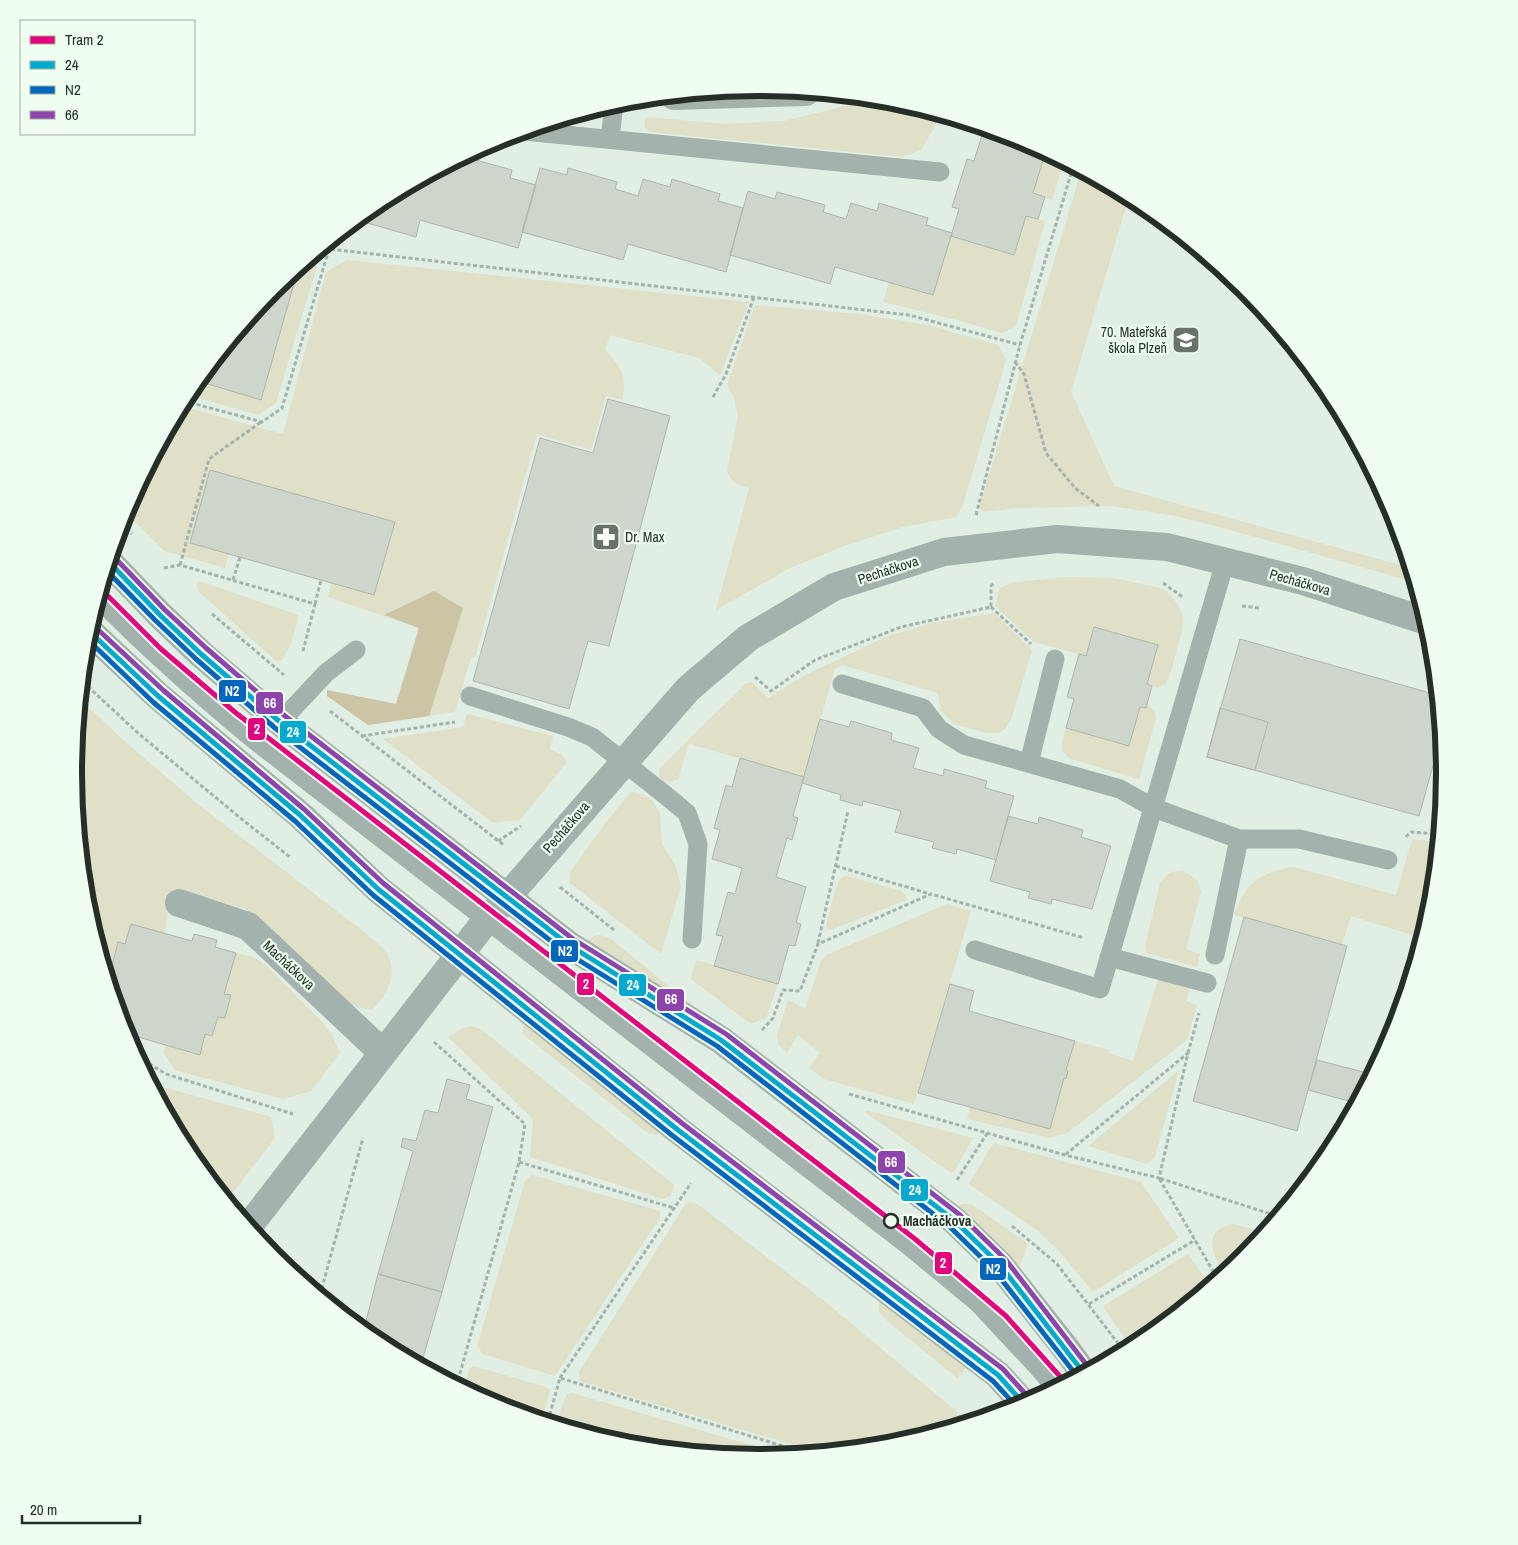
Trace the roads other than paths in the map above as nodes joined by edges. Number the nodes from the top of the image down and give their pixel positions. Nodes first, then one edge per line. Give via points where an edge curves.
1 (613, 112) edge
2 (540, 133) edge
3 (610, 140) junction
4 (940, 172) dead end
5 (1225, 562) junction
6 (114, 568) edge
7 (104, 604) edge
8 (1417, 618) edge
9 (96, 637) edge
10 (356, 650) dead end
11 (1055, 659) road end
12 (842, 684) dead end
13 (470, 696) road end
14 (280, 722) junction
15 (623, 762) junction
16 (1029, 763) junction
17 (1154, 808) junction
18 (1239, 839) junction
19 (1388, 860) dead end
20 (507, 897) junction
21 (179, 902) dead end
22 (484, 924) junction
23 (692, 939) dead end
24 (975, 950) dead end
25 (459, 955) junction
26 (1214, 955) dead end
27 (1109, 957) junction
28 (1207, 983) dead end
29 (383, 1053) junction
30 (252, 1222) edge
31 (1080, 1367) edge
32 (1051, 1382) edge
33 (1018, 1398) edge

1 - 3 lane
2 - 3 lane
3 - 4 lane
5 - 8 street, Pecháčkova via 1303,582
5 - 15 street, Pecháčkova via 1167,547 1057,539 944,552 834,587 748,638 688,689
5 - 17 lane
6 - 14 street via 160,616
7 - 22 lane via 144,645 217,709
9 - 25 street via 158,696 300,815 378,889
10 - 14 lane via 326,673
11 - 16 lane
12 - 16 lane via 922,708 939,729 964,745
13 - 15 lane via 592,737
14 - 20 street
15 - 20 street, Pecháčkova
15 - 23 lane via 686,814 698,844
16 - 17 lane via 1120,789
17 - 18 lane
17 - 27 lane
18 - 19 lane via 1300,839
18 - 26 lane
20 - 22 street, Pecháčkova
20 - 31 street via 569,945 722,1040 955,1221 1000,1265
21 - 29 street, Macháčkova via 248,926
22 - 25 street
22 - 32 lane via 917,1252 978,1303
24 - 27 lane via 1100,989
25 - 29 street
25 - 33 street via 678,1130 998,1375
27 - 28 lane
29 - 30 street

